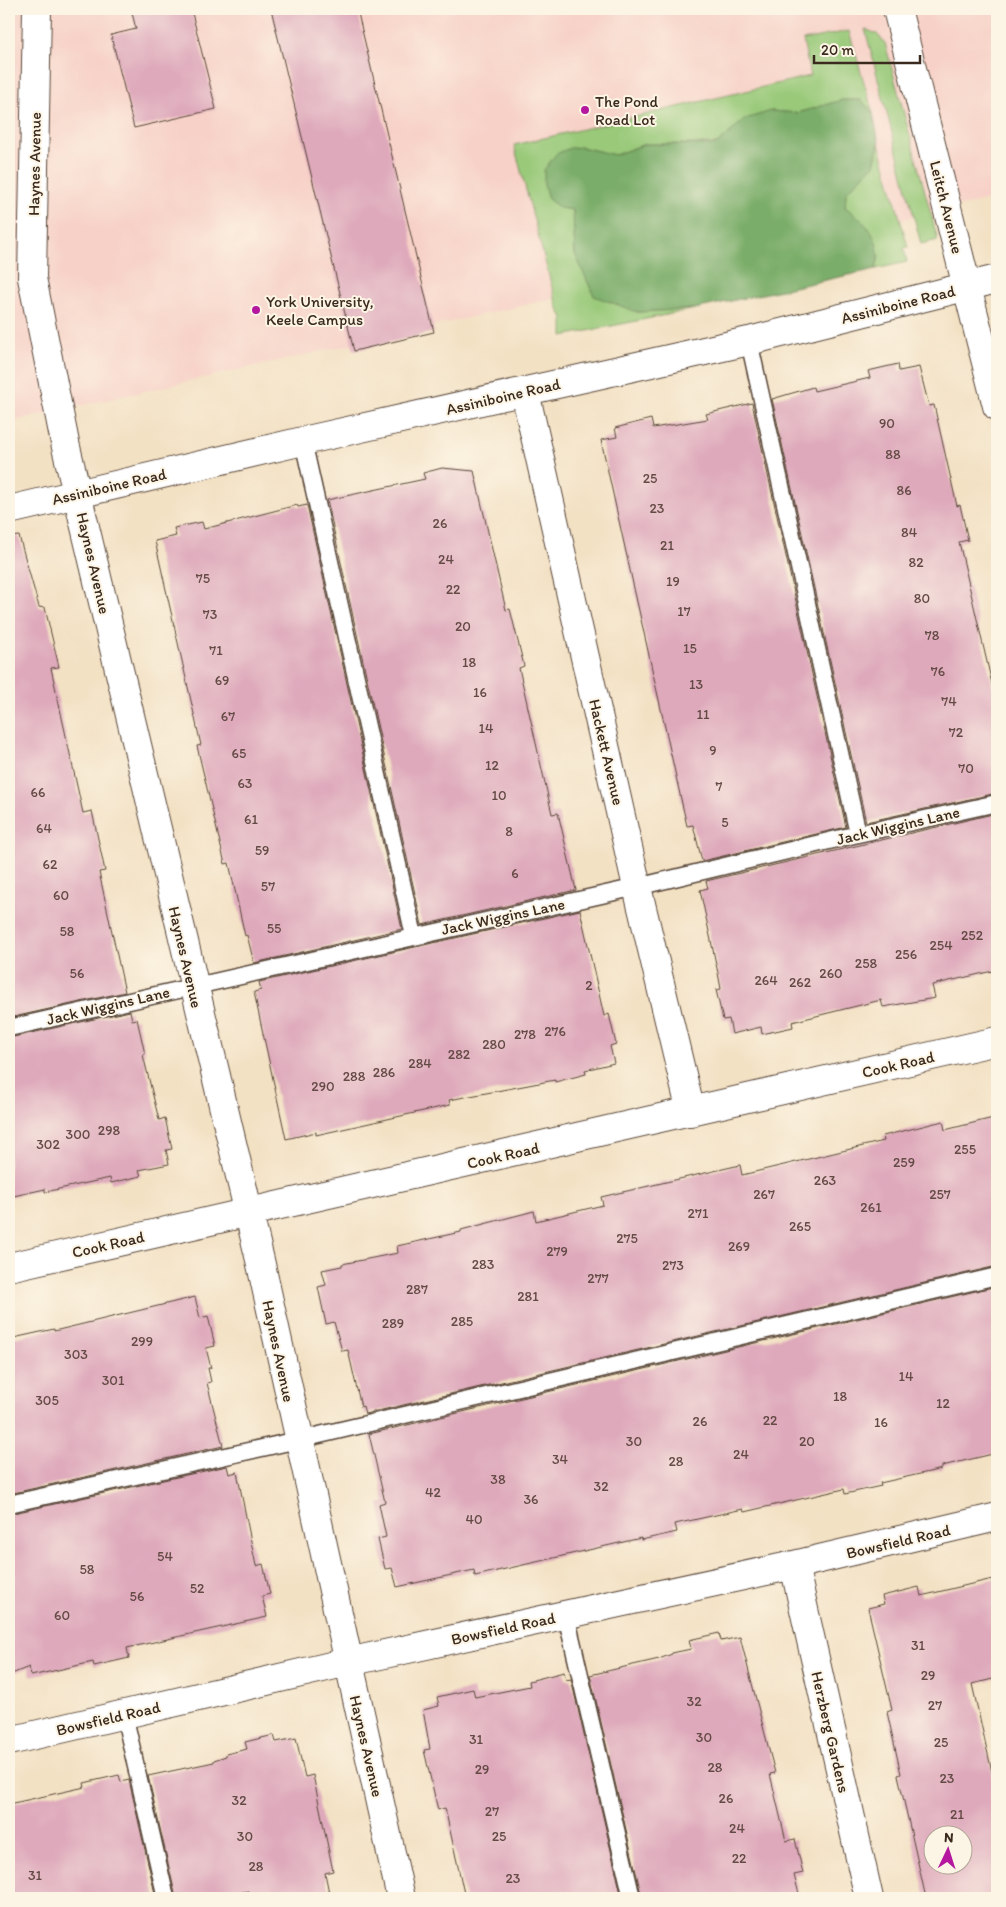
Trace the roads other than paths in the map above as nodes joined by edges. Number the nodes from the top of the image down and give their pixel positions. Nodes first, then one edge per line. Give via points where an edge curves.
1 (37, 9) edge
2 (897, 9) edge
3 (997, 279) edge
4 (968, 286) junction
5 (749, 341) junction
6 (525, 392) junction
7 (997, 406) edge
8 (303, 441) junction
9 (78, 494) junction
10 (9, 510) edge
11 (997, 803) edge
12 (858, 834) junction
13 (636, 887) junction
14 (414, 936) junction
15 (193, 986) junction
16 (9, 1028) edge
17 (997, 1041) edge
18 (691, 1112) junction
19 (248, 1212) junction
20 (9, 1267) edge
21 (997, 1276) edge
22 (298, 1440) junction
23 (9, 1504) edge
24 (997, 1517) edge
25 (794, 1565) junction
26 (566, 1615) junction
27 (348, 1662) junction
28 (124, 1714) junction
29 (9, 1741) edge
30 (166, 1898) edge
31 (401, 1898) edge
32 (632, 1898) edge
33 (869, 1898) edge

1 - 9 street, Haynes Avenue via 32,278
2 - 4 street, Leitch Avenue
3 - 4 street, Assiniboine Road
4 - 5 street, Assiniboine Road
4 - 7 street, Leitch Avenue
5 - 6 street, Assiniboine Road
5 - 12 lane
6 - 8 street, Assiniboine Road
6 - 13 street, Hackett Avenue
8 - 9 street, Assiniboine Road
8 - 14 lane
9 - 10 street, Assiniboine Road
9 - 15 street, Haynes Avenue
11 - 12 lane, Jack Wiggins Lane
12 - 13 lane, Jack Wiggins Lane
13 - 14 lane, Jack Wiggins Lane
13 - 18 street, Hackett Avenue
14 - 15 lane, Jack Wiggins Lane
15 - 16 lane, Jack Wiggins Lane
15 - 19 street, Haynes Avenue
17 - 18 street, Cook Road
18 - 19 street, Cook Road
19 - 20 street, Cook Road
19 - 22 street, Haynes Avenue
21 - 22 lane
22 - 23 lane
22 - 27 street, Haynes Avenue
24 - 25 street, Bowsfield Road
25 - 26 street, Bowsfield Road
25 - 33 street, Herzberg Gardens
26 - 27 street, Bowsfield Road
26 - 32 lane
27 - 28 street, Bowsfield Road
27 - 31 street, Haynes Avenue
28 - 29 street, Bowsfield Road
28 - 30 lane

